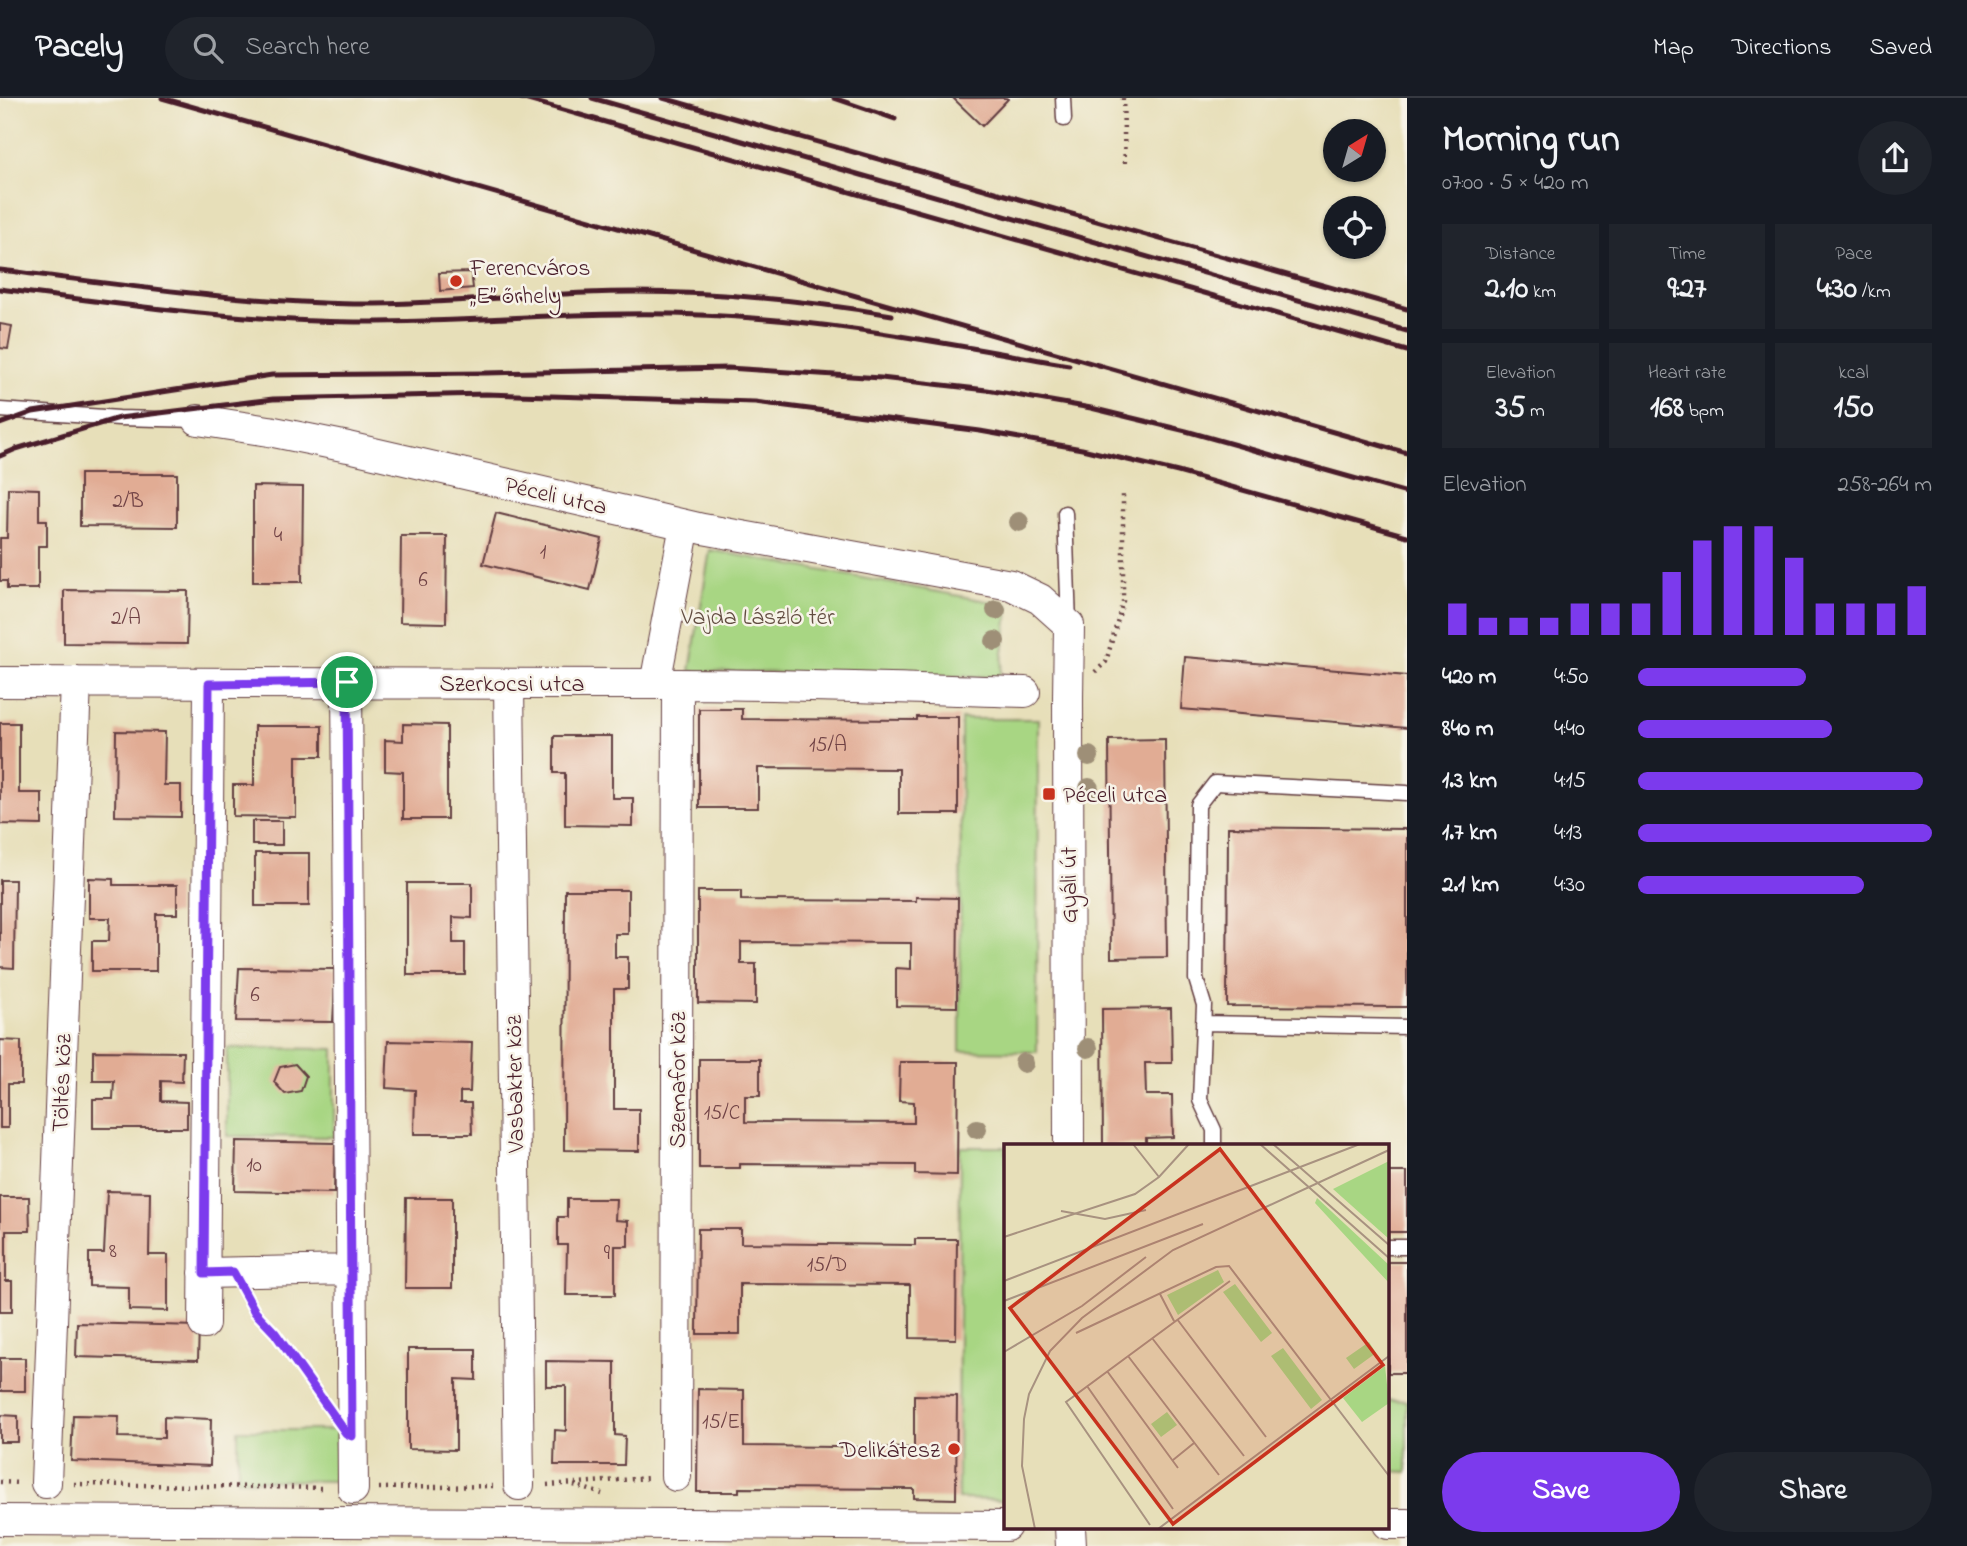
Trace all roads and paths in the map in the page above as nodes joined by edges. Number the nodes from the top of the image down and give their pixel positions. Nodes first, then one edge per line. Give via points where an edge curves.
1 (1063, 98) edge
2 (1123, 98) edge
3 (1064, 119) dead end
4 (1125, 166) dead end
5 (0, 410) edge
6 (198, 420) joint
7 (1123, 494) dead end
8 (1065, 513) dead end
9 (685, 525) junction
10 (1069, 625) junction
11 (0, 682) edge
12 (76, 682) junction
13 (347, 682) junction
14 (209, 684) junction
15 (509, 684) junction
16 (666, 684) junction
17 (1025, 692) dead end
18 (1068, 697) junction
19 (1407, 793) edge
20 (1203, 1023) junction
21 (1407, 1027) edge
22 (1069, 1144) edge
23 (1214, 1144) edge
24 (351, 1270) junction
25 (218, 1273) junction
26 (204, 1324) dead end
27 (352, 1436) junction
28 (676, 1476) dead end
29 (46, 1483) dead end
30 (519, 1485) dead end
31 (353, 1489) dead end
32 (0, 1520) edge
33 (1004, 1525) edge
34 (1070, 1528) edge
35 (1071, 1546) edge

1 - 3 lane
2 - 4 path
5 - 6 lane
6 - 9 street, Péceli utca via 348,447
7 - 18 path via 1123,601 1106,662
8 - 10 lane
9 - 10 street, Péceli utca via 1011,585 1040,599
9 - 16 street, Szemafor köz
10 - 18 street, Gyáli út
11 - 12 street, Szerkocsi utca
12 - 14 street, Szerkocsi utca
12 - 29 street, Töltés köz
13 - 14 street, Szerkocsi utca
13 - 15 street, Szerkocsi utca
13 - 24 street
14 - 25 street
15 - 16 street, Szerkocsi utca
15 - 30 street, Vasbakter köz
16 - 17 street, Szerkocsi utca
16 - 28 street, Szemafor köz
18 - 22 street, Gyáli út
19 - 20 lane via 1215,783 1198,804 1196,979 1204,1005
20 - 21 lane
20 - 23 lane via 1200,1100 1214,1130
24 - 25 street
24 - 27 street
25 - 26 street
25 - 27 path via 275,1333
27 - 31 street
32 - 33 street
34 - 35 street

